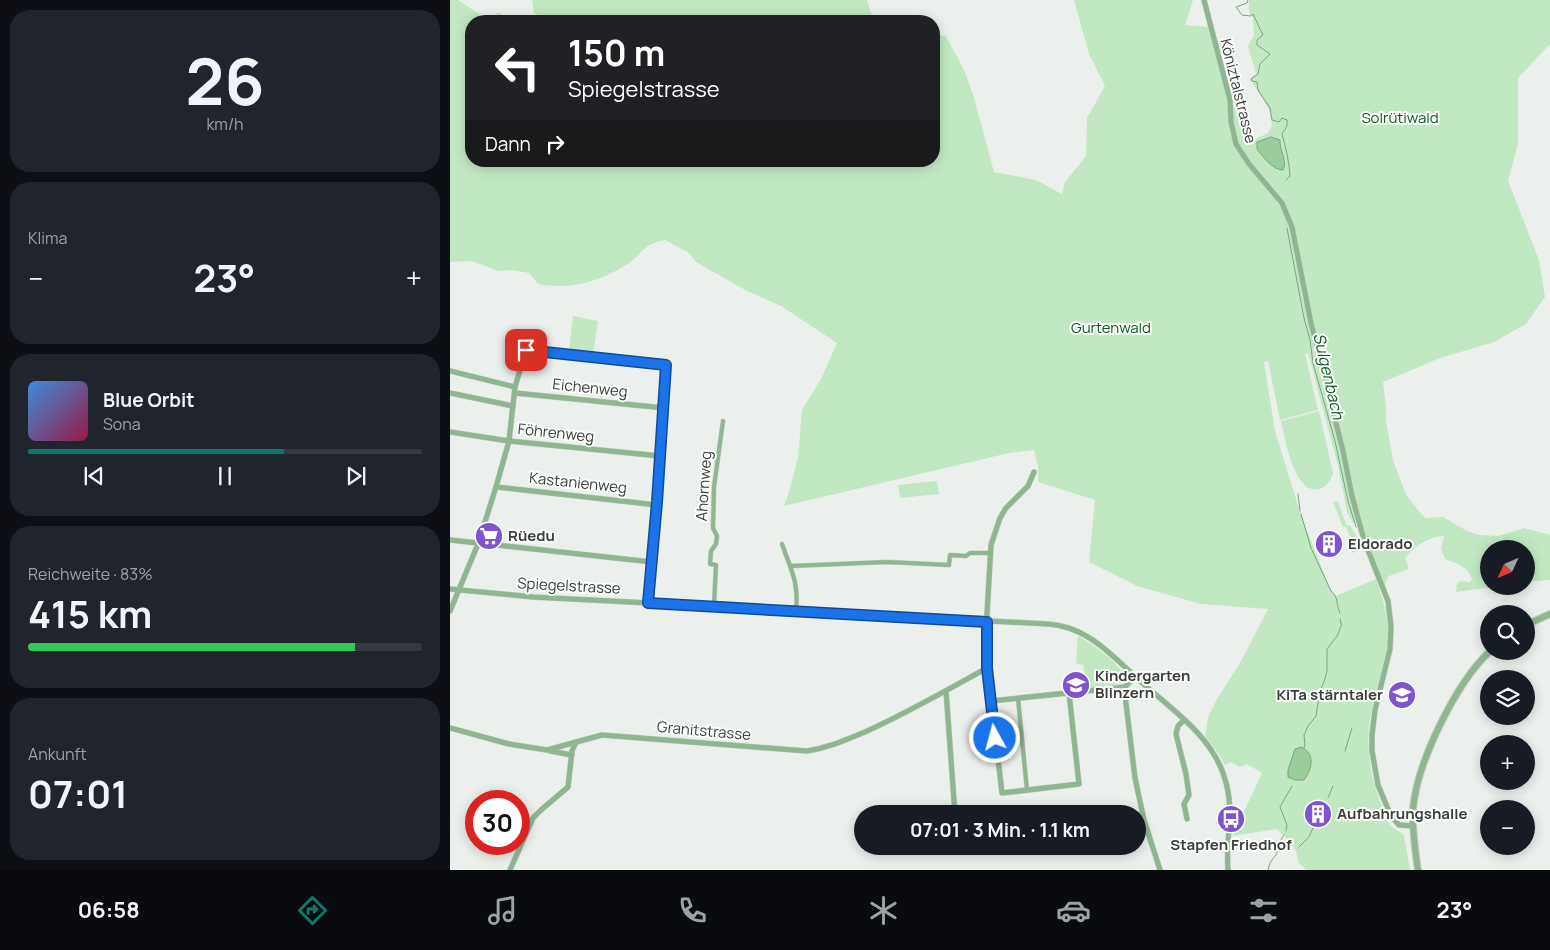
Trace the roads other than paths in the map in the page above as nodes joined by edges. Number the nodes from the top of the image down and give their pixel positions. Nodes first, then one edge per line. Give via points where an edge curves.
1 (1204, 0) edge
2 (450, 371) edge
3 (515, 387) junction
4 (450, 392) edge
5 (514, 393) junction
6 (513, 406) junction
7 (664, 408) junction
8 (723, 421) dead end
9 (450, 432) edge
10 (510, 441) junction
11 (660, 456) junction
12 (1034, 472) dead end
13 (496, 488) junction
14 (657, 505) junction
15 (450, 540) edge
16 (478, 544) junction
17 (782, 544) dead end
18 (991, 554) junction
19 (652, 562) junction
20 (791, 566) junction
21 (450, 589) edge
22 (460, 590) junction
23 (648, 603) junction
24 (714, 606) junction
25 (450, 611) edge
26 (796, 611) junction
27 (1550, 614) edge
28 (1535, 621) edge
29 (987, 622) junction
30 (1482, 660) edge
31 (987, 668) junction
32 (1135, 676) junction
33 (1125, 687) junction
34 (946, 691) junction
35 (1069, 693) junction
36 (1018, 698) junction
37 (991, 701) junction
38 (1184, 720) junction
39 (450, 728) edge
40 (576, 742) junction
41 (547, 750) junction
42 (572, 755) junction
43 (1027, 790) junction
44 (954, 805) edge
45 (1139, 805) edge
46 (1187, 819) dead end
47 (1413, 826) junction
48 (1146, 833) edge
49 (510, 870) edge
50 (1160, 870) edge
51 (1228, 870) edge
52 (1418, 870) edge

1 - 47 street, Köniztalstrasse via 1230,100 1236,144 1282,203 1292,226 1352,496 1364,540 1388,601 1390,649 1375,710 1372,751 1378,786 1391,816 1399,825
2 - 3 street
3 - 5 street
3 - 7 street via 526,350 666,365
4 - 6 street
5 - 6 street
5 - 7 street, Eichenweg
6 - 10 street
7 - 11 street
8 - 24 street, Ahornweg via 714,487 713,528 717,536 710,564 716,565
9 - 10 street, Föhrenweg
10 - 11 street, Föhrenweg
10 - 13 street
11 - 14 street
12 - 18 street via 1028,486 1000,518 993,535
13 - 14 street, Kastanienweg
13 - 16 street
14 - 19 street
15 - 16 street
16 - 19 street
16 - 22 street
17 - 20 street
18 - 20 street via 950,555 949,565 887,562
18 - 29 street
19 - 23 street
20 - 26 street via 797,588
21 - 22 street, Spiegelstrasse
22 - 23 street, Spiegelstrasse
22 - 25 street
23 - 24 street, Spiegelstrasse
24 - 26 street, Spiegelstrasse
26 - 29 street, Spiegelstrasse
27 - 28 street
29 - 31 street
29 - 32 street, Spiegelstrasse via 1071,628 1095,641
30 - 47 street via 1460,689 1424,762 1415,794
31 - 34 street, Granitstrasse
31 - 37 street
32 - 33 street
32 - 38 street, Spiegelstrasse
33 - 35 street
33 - 45 street
34 - 40 street, Granitstrasse via 824,749 790,751 602,735
34 - 44 street
35 - 36 street
35 - 43 street via 1079,784
36 - 37 street
36 - 43 street
37 - 43 street via 1002,793
38 - 46 street via 1176,734 1189,796 1184,804
38 - 51 street, Spiegelstrasse via 1212,751 1227,785 1231,812
39 - 41 street, Granitstrasse via 509,744
40 - 41 street, Granitstrasse
40 - 42 street
41 - 42 street
42 - 49 street via 568,787 534,818
47 - 52 street
48 - 50 street

